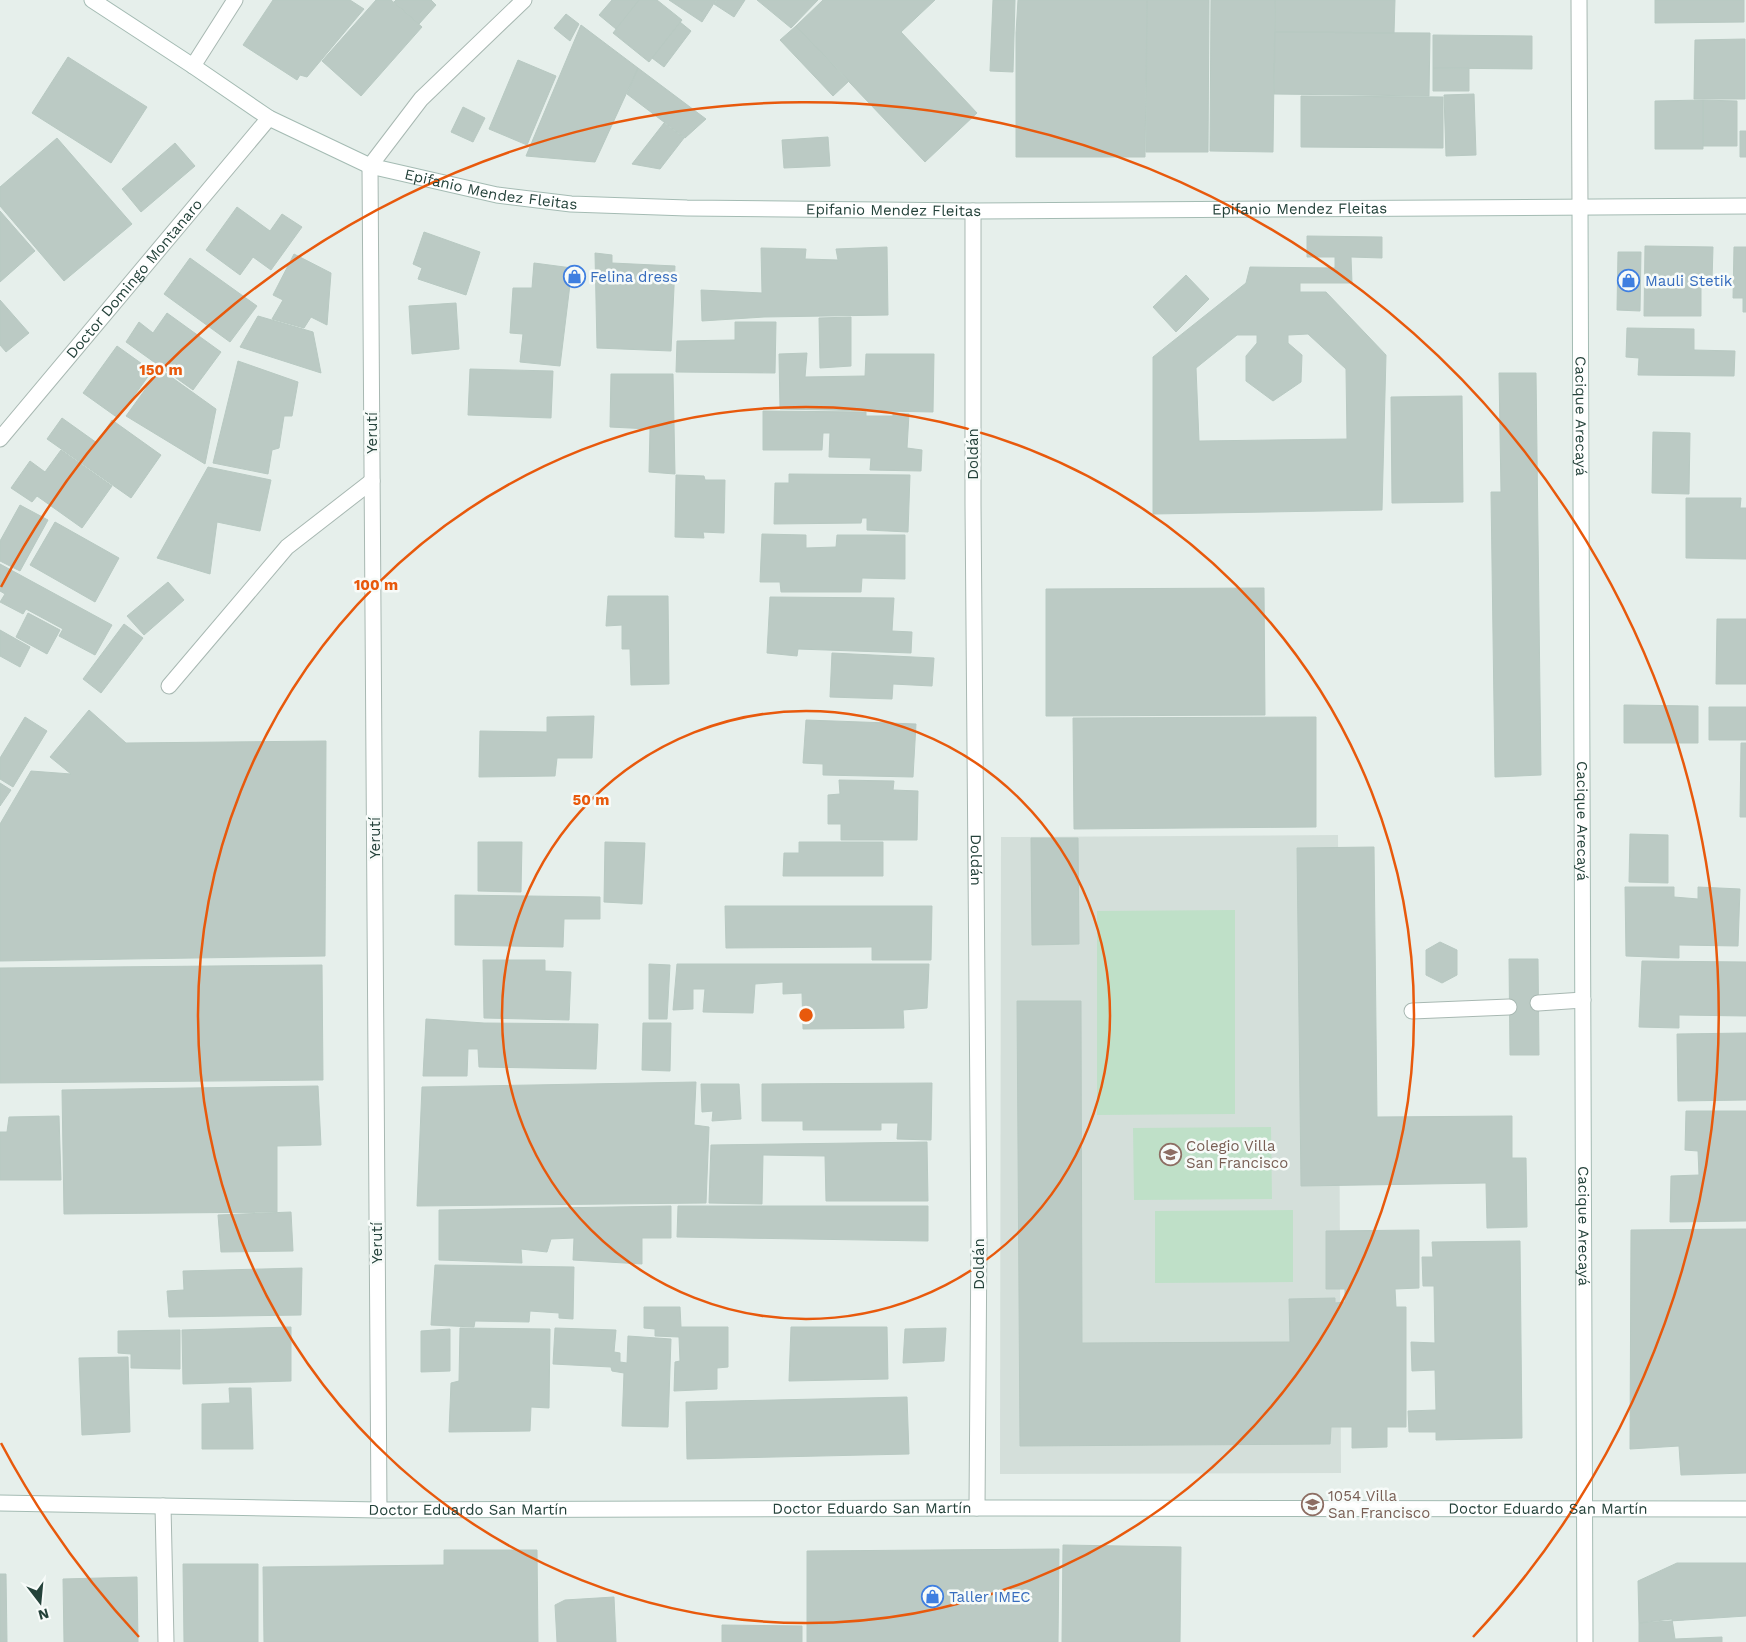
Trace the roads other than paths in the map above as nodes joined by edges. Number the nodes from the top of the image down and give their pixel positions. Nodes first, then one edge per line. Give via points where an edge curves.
1 (92, 0) edge
2 (235, 0) edge
3 (524, 0) edge
4 (1579, 0) edge
5 (193, 66) junction
6 (269, 118) junction
7 (370, 166) junction
8 (1746, 206) edge
9 (1580, 207) junction
10 (973, 211) junction
11 (0, 439) edge
12 (372, 481) junction
13 (169, 686) dead end
14 (1583, 1000) junction
15 (1538, 1003) dead end
16 (1509, 1007) dead end
17 (1412, 1011) dead end
18 (0, 1503) edge
19 (163, 1506) junction
20 (977, 1508) junction
21 (1746, 1509) edge
22 (379, 1510) junction
23 (1585, 1510) junction
24 (166, 1642) edge
25 (1585, 1642) edge

1 - 5 street, Epifanio Mendez Fleitas
2 - 5 street
3 - 7 street via 421,99
4 - 9 street, Cacique Arecayá
5 - 6 street, Epifanio Mendez Fleitas
6 - 7 street, Epifanio Mendez Fleitas
6 - 11 street, Doctor Domingo Montanaro
7 - 10 street, Epifanio Mendez Fleitas via 497,195 570,204
7 - 12 street, Yerutí
8 - 9 street, Epifanio Mendez Fleitas
9 - 10 street, Epifanio Mendez Fleitas
9 - 14 street, Cacique Arecayá
10 - 20 street, Doldán via 979,1233
12 - 13 street via 287,547
12 - 22 street, Yerutí
14 - 15 street
14 - 23 street, Cacique Arecayá
16 - 17 street
18 - 19 street, Doctor Eduardo San Martín
19 - 22 street, Doctor Eduardo San Martín
19 - 24 street
20 - 22 street, Doctor Eduardo San Martín
20 - 23 street, Doctor Eduardo San Martín
21 - 23 street, Doctor Eduardo San Martín
23 - 25 street, Cacique Arecayá

